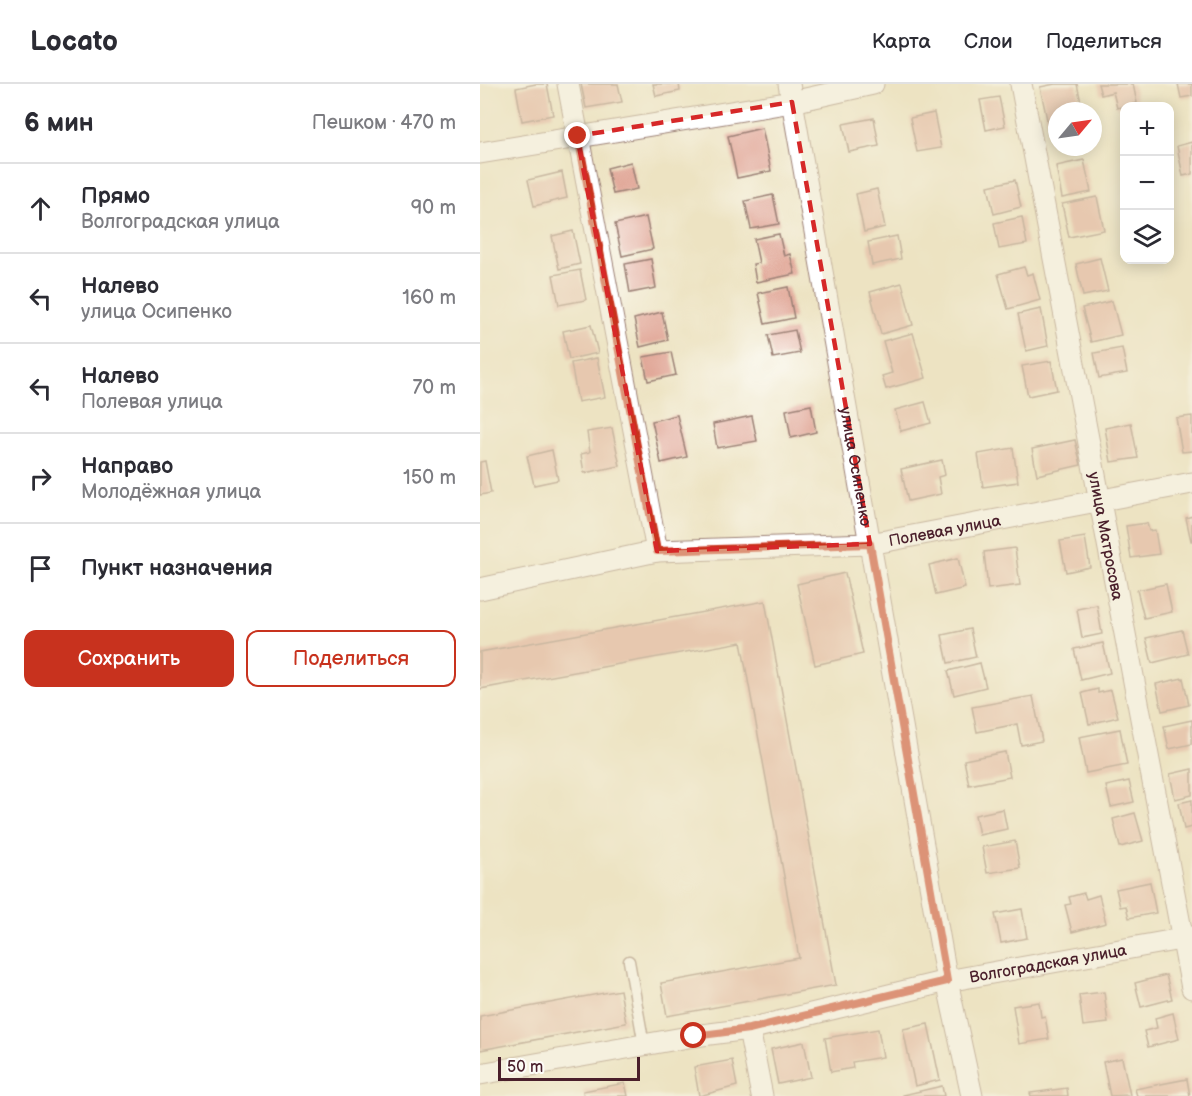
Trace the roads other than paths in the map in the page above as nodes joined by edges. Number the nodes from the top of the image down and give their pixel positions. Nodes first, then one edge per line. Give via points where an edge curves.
1 (568, 84) edge
2 (873, 84) edge
3 (1022, 84) edge
4 (791, 93) edge
5 (578, 136) junction
6 (480, 153) edge
7 (1192, 483) edge
8 (1101, 501) junction
9 (870, 544) junction
10 (657, 551) junction
11 (480, 589) edge
12 (1187, 938) edge
13 (629, 961) dead end
14 (947, 981) junction
15 (1192, 988) edge
16 (749, 1029) junction
17 (644, 1045) junction
18 (480, 1074) edge
19 (762, 1096) edge
20 (972, 1096) edge

1 - 5 street
2 - 4 street
3 - 8 street, улица Матросова
4 - 5 street
4 - 9 street, улица Осипенко
5 - 6 street
5 - 10 street
7 - 8 street, Полевая улица
8 - 9 street, Полевая улица
8 - 12 street, улица Матросова
9 - 10 street, Полевая улица
9 - 14 street, улица Осипенко
10 - 11 street, Полевая улица
12 - 14 street, Волгоградская улица
12 - 15 street, улица Матросова
13 - 17 lane
14 - 16 street, Волгоградская улица
14 - 20 street, улица Осипенко
16 - 17 street, Волгоградская улица
16 - 19 street
17 - 18 street, Волгоградская улица

